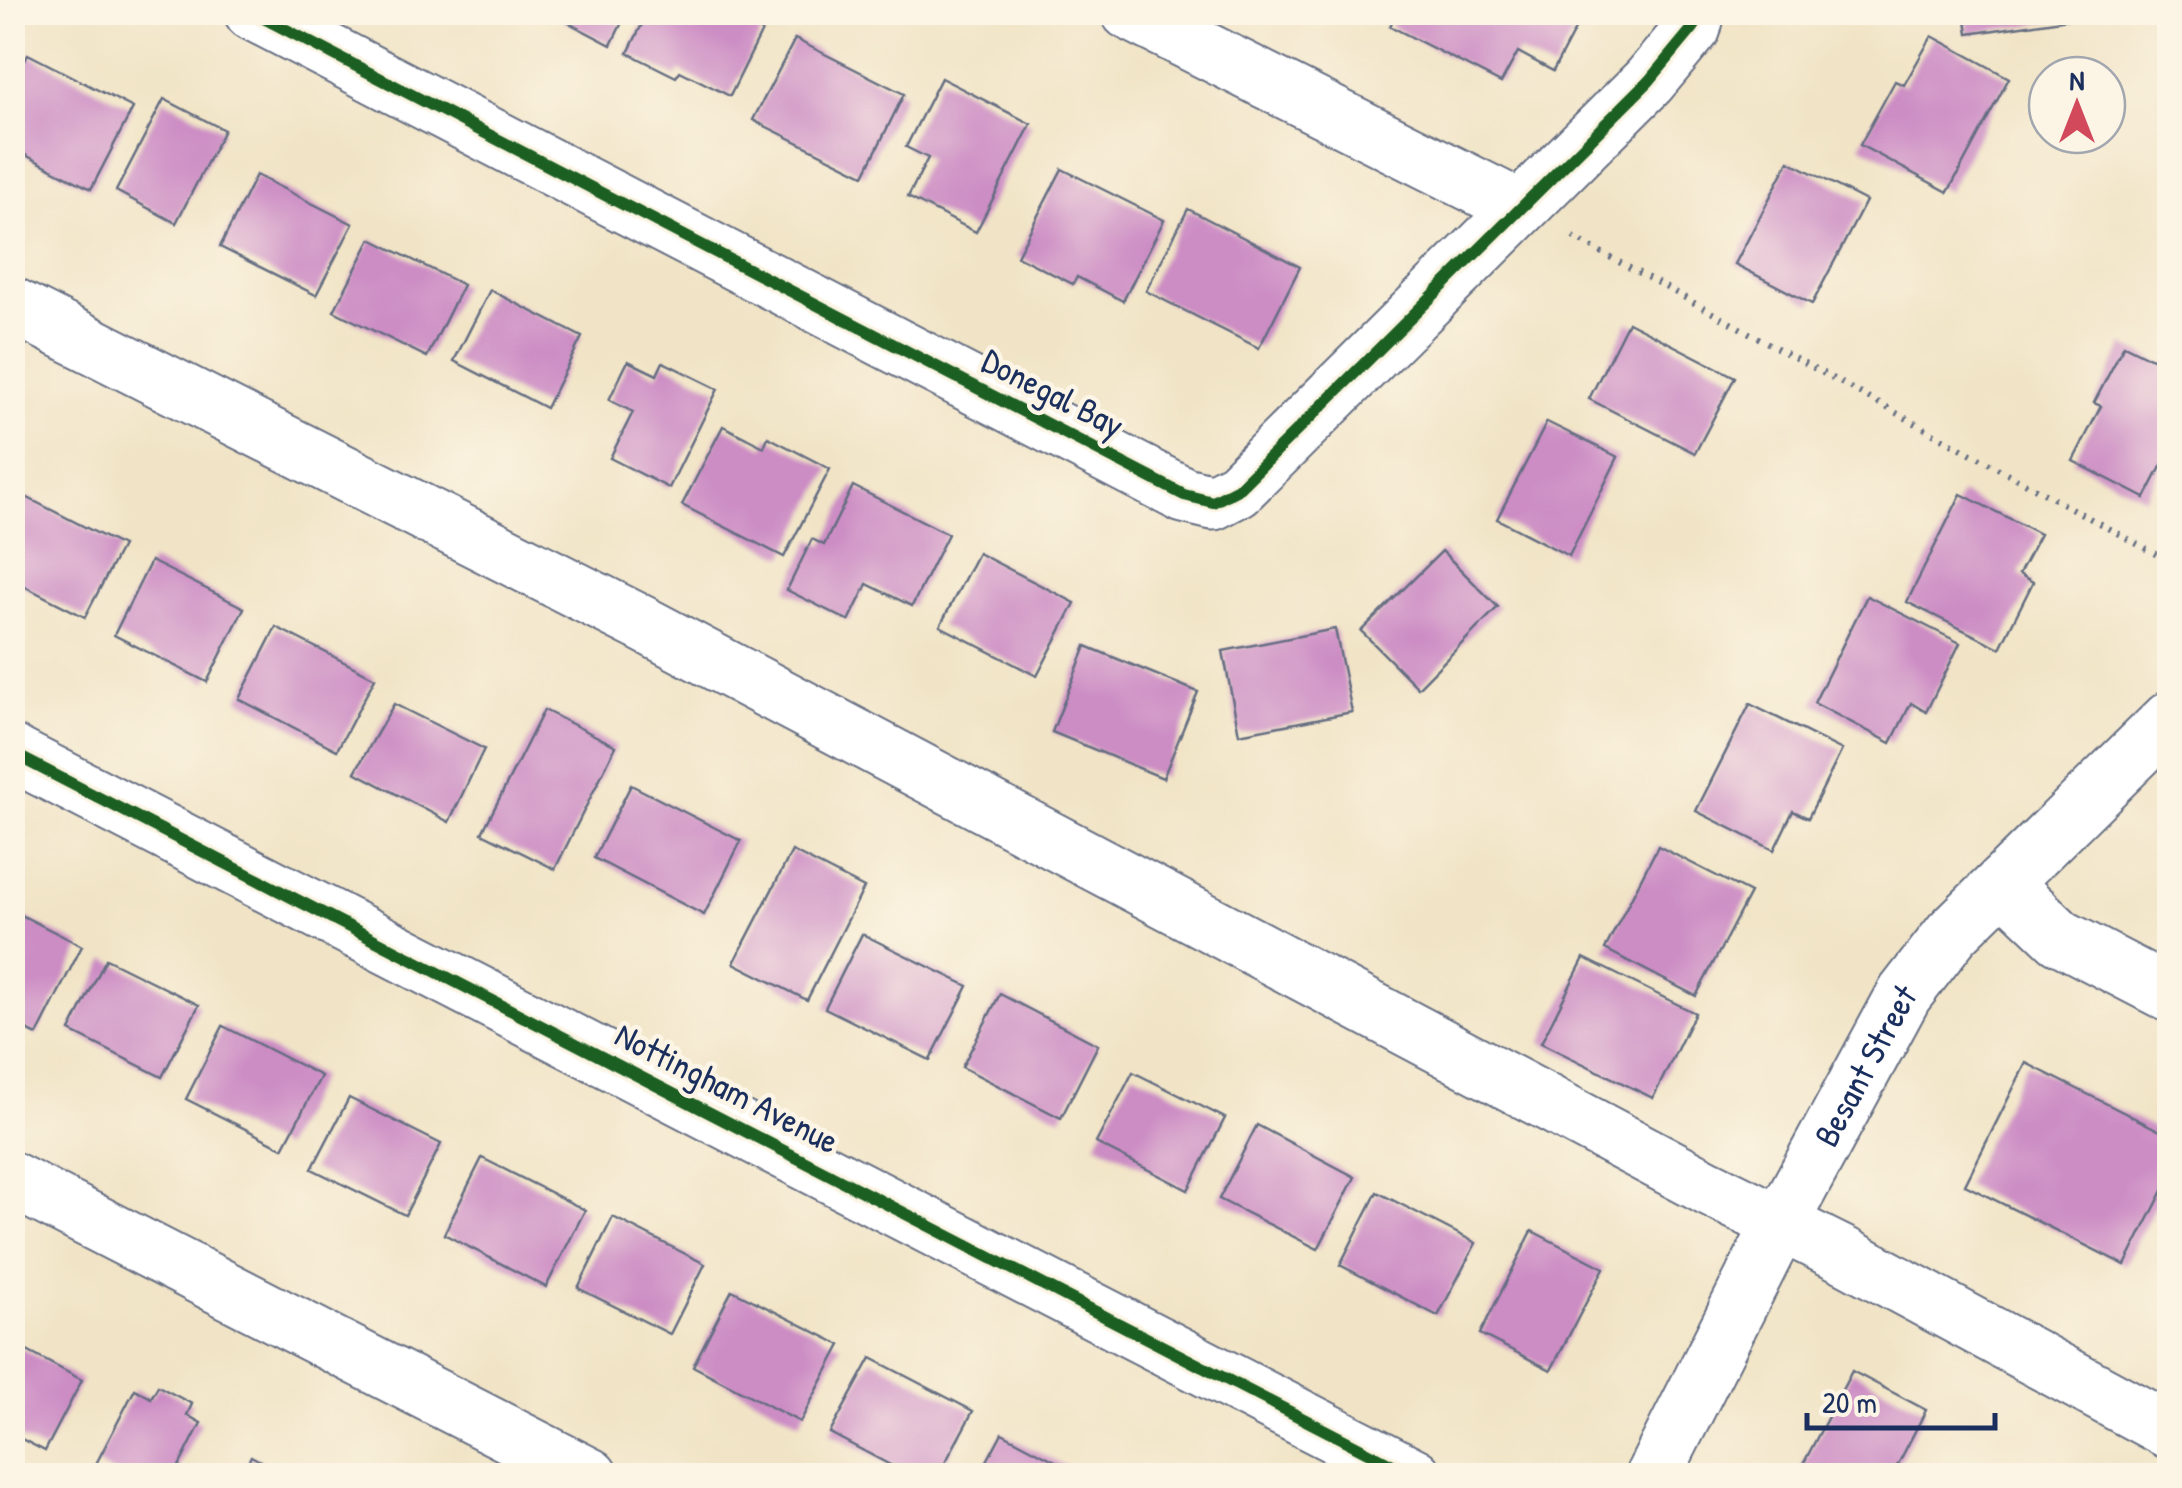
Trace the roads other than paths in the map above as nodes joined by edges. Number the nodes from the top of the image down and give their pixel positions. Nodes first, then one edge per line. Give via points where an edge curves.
1 (252, 12) edge
2 (1129, 12) edge
3 (1697, 12) edge
4 (1520, 208) junction
5 (12, 306) edge
6 (2170, 720) edge
7 (12, 753) edge
8 (2003, 883) junction
9 (2170, 994) edge
10 (12, 1180) edge
11 (1780, 1224) junction
12 (2170, 1431) edge
13 (590, 1476) edge
14 (1414, 1476) edge
15 (1652, 1476) edge

1 - 4 street, Donegal Bay via 1166,486 1213,502 1238,488
2 - 4 street
3 - 4 street, Donegal Bay via 1694,28 1649,81
5 - 11 street via 641,622
6 - 8 street, Besant Street
7 - 14 street, Nottingham Avenue
8 - 9 street via 2060,937
8 - 11 street, Besant Street via 1952,932 1904,996
10 - 13 street
11 - 12 street
11 - 15 street, Besant Street

